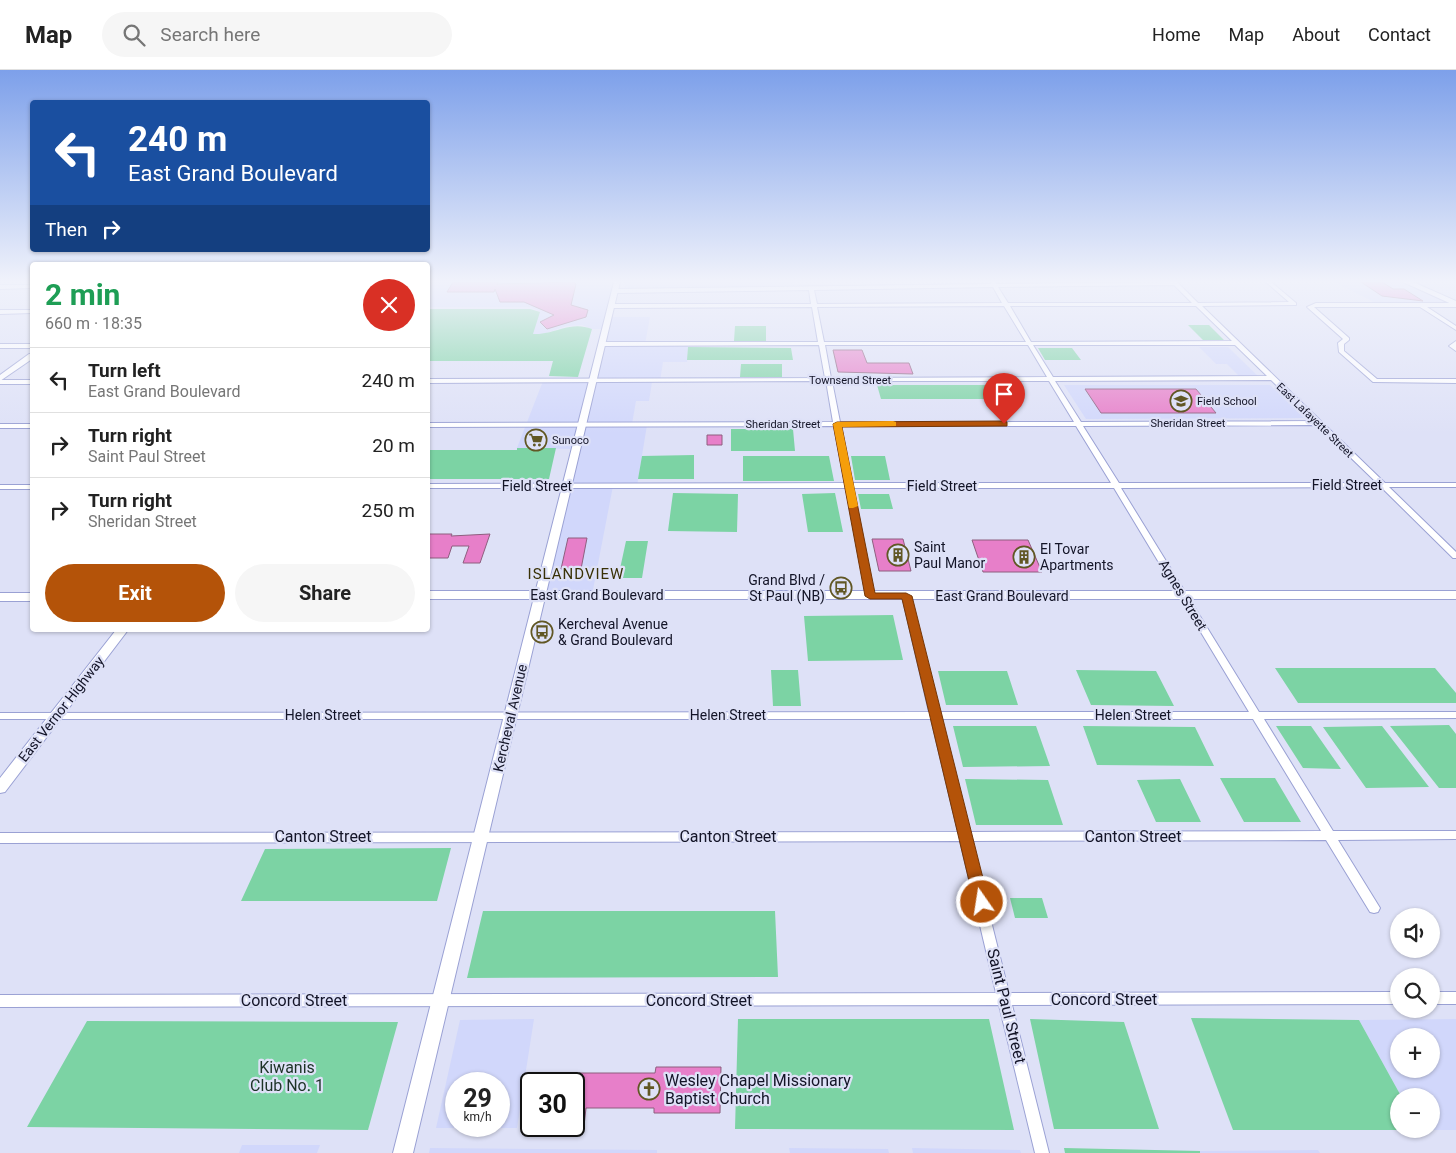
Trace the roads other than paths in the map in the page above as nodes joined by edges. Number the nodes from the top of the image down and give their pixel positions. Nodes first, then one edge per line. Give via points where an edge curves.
1 (606, 333) edge
2 (819, 333) edge
3 (1023, 333) edge
4 (1225, 333) edge
5 (1339, 333) edge
6 (1236, 343) junction
7 (603, 344) junction
8 (821, 344) junction
9 (1030, 344) junction
10 (0, 346) edge
11 (30, 346) edge
12 (30, 358) edge
13 (1272, 378) junction
14 (828, 380) junction
15 (1052, 380) junction
16 (0, 381) edge
17 (430, 381) edge
18 (594, 381) junction
19 (1456, 381) edge
20 (30, 382) edge
21 (1318, 423) junction
22 (430, 424) edge
23 (583, 424) junction
24 (837, 424) junction
25 (1078, 424) junction
26 (0, 426) edge
27 (30, 426) edge
28 (1116, 485) junction
29 (1382, 485) junction
30 (1456, 485) edge
31 (430, 486) edge
32 (568, 486) junction
33 (849, 486) junction
34 (0, 487) edge
35 (30, 487) edge
36 (1456, 556) edge
37 (430, 595) edge
38 (539, 595) junction
39 (1182, 595) junction
40 (1456, 595) edge
41 (870, 596) junction
42 (906, 596) junction
43 (0, 597) edge
44 (30, 597) edge
45 (120, 632) edge
46 (511, 715) junction
47 (936, 715) junction
48 (1255, 715) junction
49 (0, 716) edge
50 (56, 716) junction
51 (1455, 716) edge
52 (0, 788) edge
53 (1329, 835) junction
54 (1456, 835) edge
55 (482, 836) junction
56 (966, 836) junction
57 (0, 838) edge
58 (1374, 908) dead end
59 (1390, 998) edge
60 (1440, 998) edge
61 (1456, 998) edge
62 (441, 999) junction
63 (1005, 999) junction
64 (0, 1001) edge
65 (403, 1153) edge
66 (1042, 1153) edge

1 - 7 street, Kercheval Avenue
2 - 8 street
3 - 9 street, Agnes Street
4 - 6 street, East Lafayette Street
5 - 19 street via 1347,339 1341,343 1342,354 1375,381
6 - 9 street
6 - 13 street, East Lafayette Street
7 - 8 street
7 - 18 street, Kercheval Avenue
8 - 9 street
8 - 14 street
9 - 15 street, Agnes Street
10 - 11 street
12 - 16 street
13 - 15 street, Townsend Street
13 - 21 street, East Lafayette Street
14 - 15 street, Townsend Street
14 - 18 street, Townsend Street
14 - 24 street
15 - 25 street, Agnes Street
16 - 20 street
17 - 18 street, Townsend Street
18 - 23 street, Kercheval Avenue
21 - 25 street, Sheridan Street
21 - 29 street, East Lafayette Street
22 - 23 street, Sheridan Street
23 - 24 street, Sheridan Street
23 - 32 street, Kercheval Avenue
24 - 25 street, Sheridan Street
24 - 33 street
25 - 28 street, Agnes Street
26 - 27 street
28 - 29 street, Field Street
28 - 33 street, Field Street
28 - 39 street, Agnes Street
29 - 30 street, Field Street
29 - 36 street, East Lafayette Street
31 - 32 street, Field Street
32 - 33 street, Field Street
32 - 38 street, Kercheval Avenue
33 - 41 street
34 - 35 street
37 - 38 main road, East Grand Boulevard
38 - 41 main road, East Grand Boulevard
38 - 46 street, Kercheval Avenue
39 - 40 main road, East Grand Boulevard
39 - 42 main road, East Grand Boulevard
39 - 48 street, Agnes Street
41 - 42 main road, East Grand Boulevard
42 - 47 street, Saint Paul Street
43 - 44 main road
45 - 50 street, East Vernor Highway
46 - 47 street, Helen Street
46 - 50 street, Helen Street
46 - 55 street, Kercheval Avenue
47 - 48 street, Helen Street
47 - 56 street, Saint Paul Street
48 - 51 street, Helen Street
48 - 53 street, Agnes Street
49 - 50 street, Helen Street
50 - 52 street, East Vernor Highway
53 - 54 street, Canton Street
53 - 56 street, Canton Street
53 - 58 street, Agnes Street
55 - 56 street, Canton Street
55 - 57 street, Canton Street
55 - 62 street, Kercheval Avenue
56 - 63 street, Saint Paul Street
59 - 63 street, Concord Street
60 - 61 street
62 - 63 street, Concord Street
62 - 64 street, Concord Street
62 - 65 street, Kercheval Avenue
63 - 66 street, Saint Paul Street

